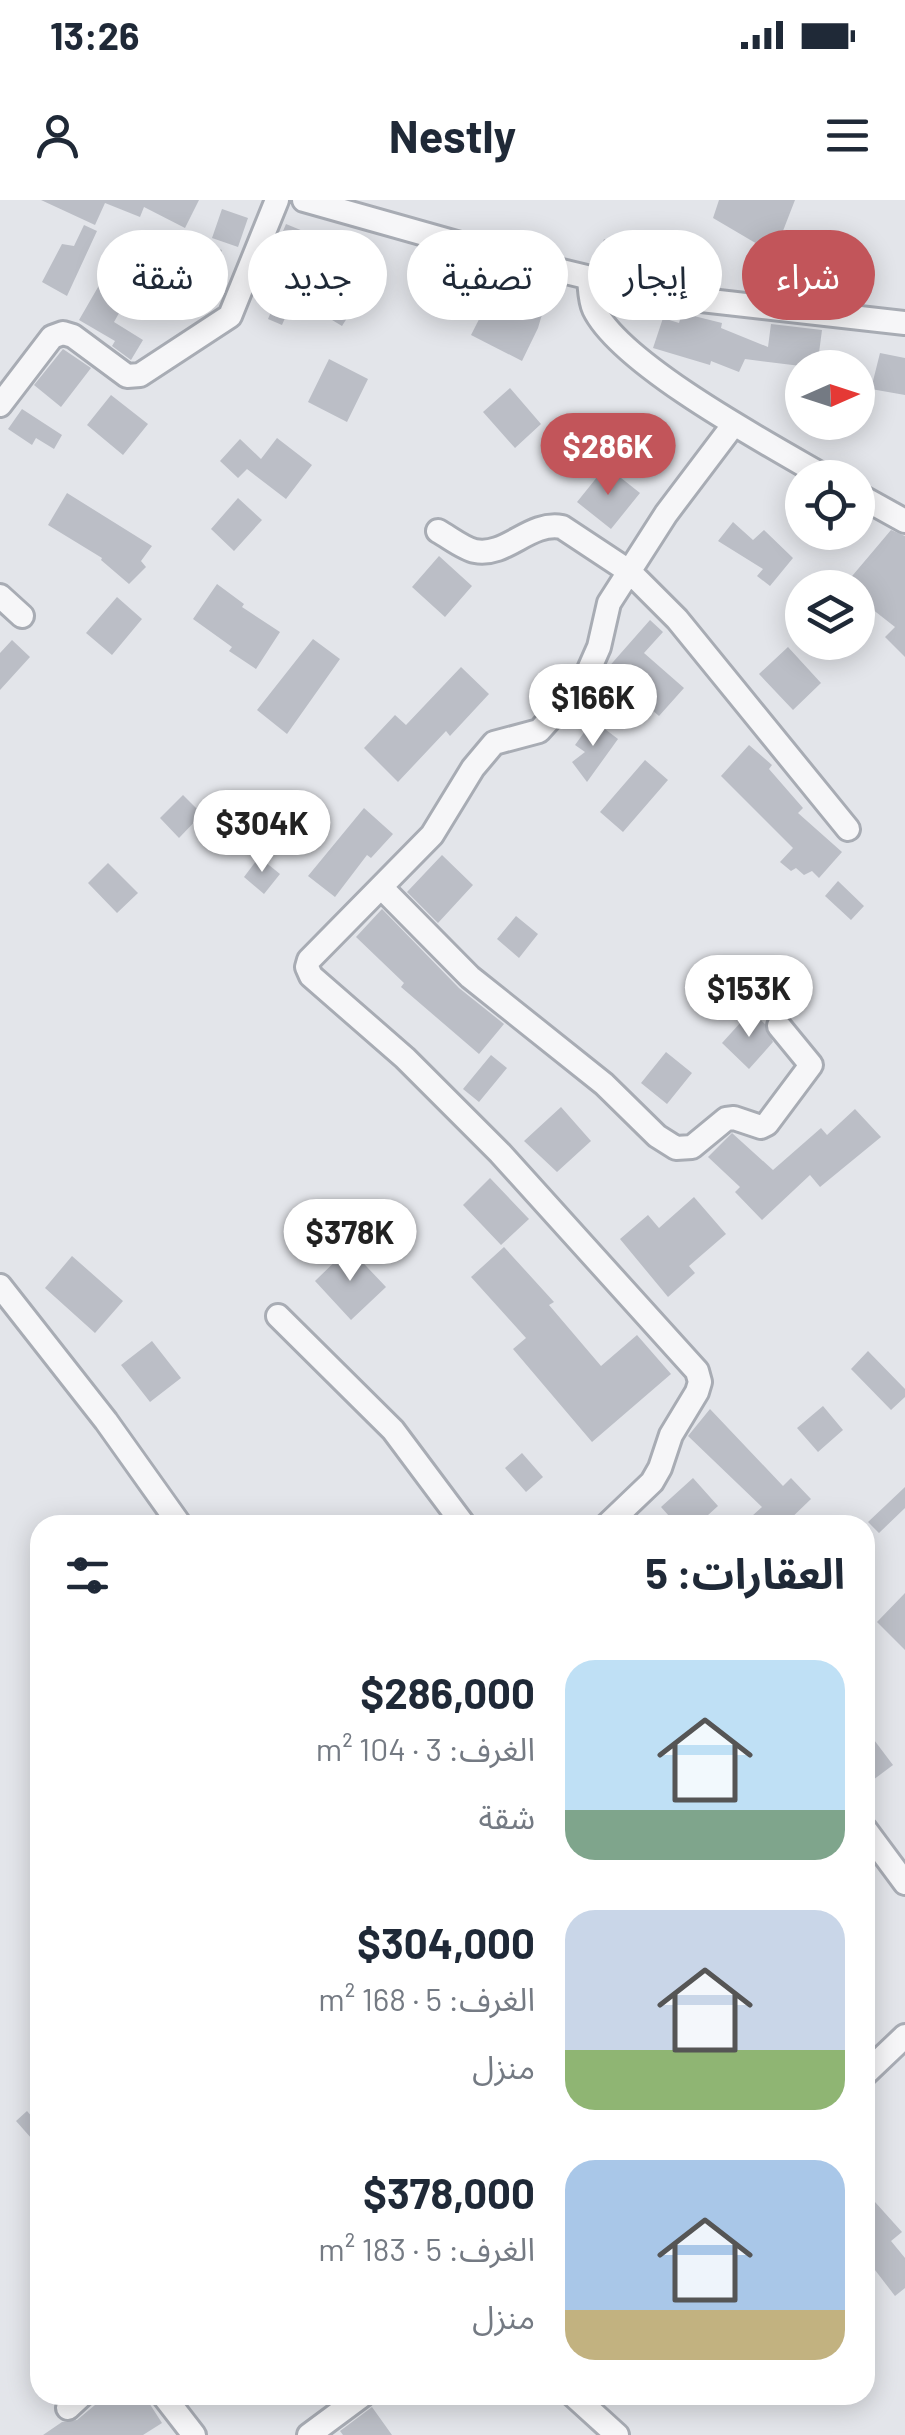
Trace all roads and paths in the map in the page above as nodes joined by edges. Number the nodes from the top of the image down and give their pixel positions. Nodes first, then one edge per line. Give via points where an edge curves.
1 (277, 200) edge
2 (304, 200) edge
3 (588, 278) edge
4 (722, 302) edge
5 (602, 320) edge
6 (905, 323) edge
7 (0, 404) edge
8 (734, 424) junction
9 (796, 460) edge
10 (875, 505) edge
11 (905, 522) edge
12 (438, 531) dead end
13 (630, 572) junction
14 (0, 596) edge
15 (22, 616) dead end
16 (848, 828) dead end
17 (381, 886) junction
18 (779, 1026) dead end
19 (0, 1286) edge
20 (278, 1316) dead end
21 (173, 1515) edge
22 (457, 1515) edge
23 (617, 1515) edge
24 (875, 1842) edge
25 (905, 1882) edge
26 (905, 2036) edge
27 (875, 2064) edge
28 (171, 2405) edge
29 (350, 2405) edge
30 (584, 2405) edge
31 (194, 2435) edge
32 (310, 2435) edge
33 (617, 2435) edge

1 - 7 street via 236,308 220,326 140,375 127,376 73,336 52,336
2 - 3 street
4 - 6 street
5 - 8 street via 635,355
8 - 9 street
8 - 13 street
10 - 11 street
12 - 13 street via 475,551 549,524
13 - 16 street via 677,619
13 - 17 street via 609,603 584,681 539,731 494,743 432,834
14 - 15 street
17 - 18 street via 470,977 676,1148 692,1147 726,1119 767,1124 811,1065
17 - 23 street via 309,960 311,976 500,1153 696,1371 697,1392 660,1468
19 - 21 street
20 - 22 street via 394,1430
24 - 25 street
26 - 27 street
28 - 31 street
29 - 32 street
30 - 33 street

